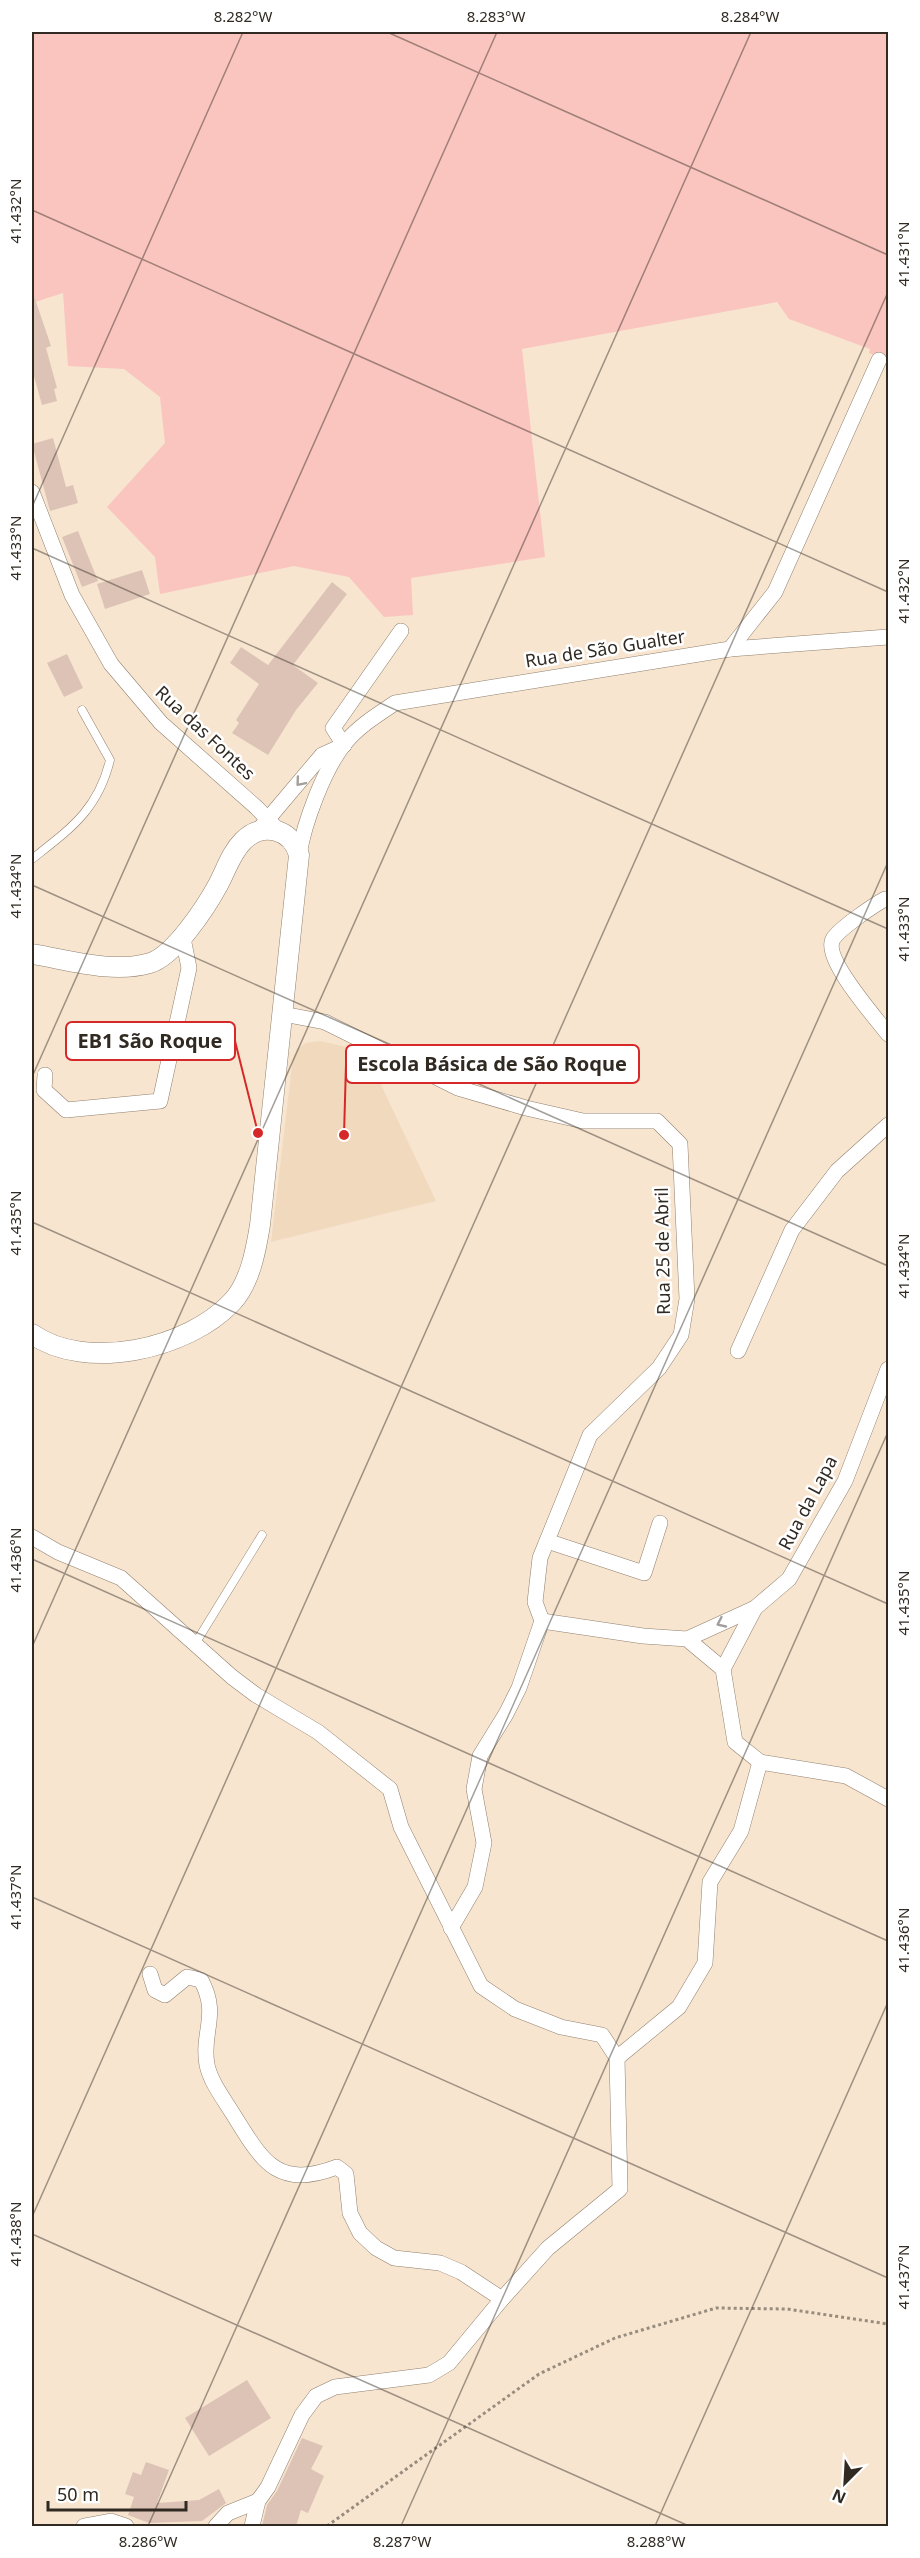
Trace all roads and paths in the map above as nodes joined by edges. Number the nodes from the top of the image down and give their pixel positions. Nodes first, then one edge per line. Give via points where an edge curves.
1 (879, 360) dead end
2 (32, 492) edge
3 (401, 631) dead end
4 (888, 637) edge
5 (730, 649) junction
6 (82, 710) dead end
7 (344, 745) junction
8 (280, 806) junction
9 (272, 824) junction
10 (32, 859) edge
11 (888, 900) edge
12 (183, 938) junction
13 (32, 954) edge
14 (284, 1014) junction
15 (888, 1034) edge
16 (45, 1075) dead end
17 (888, 1125) edge
18 (32, 1334) edge
19 (738, 1351) dead end
20 (888, 1369) edge
21 (660, 1523) dead end
22 (262, 1535) dead end
23 (32, 1537) edge
24 (547, 1540) junction
25 (755, 1608) junction
26 (543, 1621) junction
27 (687, 1639) junction
28 (195, 1644) junction
29 (723, 1669) junction
30 (760, 1762) junction
31 (888, 1798) edge
32 (451, 1928) junction
33 (150, 1974) dead end
34 (617, 2058) junction
35 (501, 2299) junction
36 (888, 2324) edge
37 (258, 2501) junction
38 (84, 2526) edge
39 (126, 2526) edge
40 (216, 2526) edge
41 (252, 2526) edge
42 (327, 2526) edge

1 - 5 street via 775,592
2 - 9 street, Rua das Fontes via 72,595 111,664 161,723
3 - 7 street via 333,728
4 - 5 street, Rua de São Gualter
5 - 7 street, Rua de São Gualter via 395,703 363,724
6 - 10 lane via 110,760 104,783 92,805
7 -> 8 street, Rua de São Gualter via 322,755
7 - 9 street, Rua de São Gualter via 324,781
8 - 9 street
8 - 9 street via 269,810
9 - 12 street via 245,839 236,849
9 - 14 street via 296,845 299,855
11 - 15 street via 874,905 833,939 831,951 837,966
12 - 13 street via 152,963 118,967
12 - 16 street via 189,968 160,1101 66,1110 44,1090
14 - 18 street via 257,1248 233,1301 212,1320 182,1336 116,1354 63,1350
14 - 24 street, Rua 25 de Abril via 325,1022 458,1088 583,1121 657,1121 680,1144 687,1299 681,1335 659,1368 590,1434
17 - 19 street via 837,1172 792,1230
20 - 25 street, Rua da Lapa via 845,1481 789,1579
21 - 24 street via 644,1573
22 - 28 lane
23 - 28 street via 121,1578
24 - 26 street, Rua 25 de Abril via 540,1558 535,1602
25 -> 27 street
25 - 29 street
26 - 27 street
26 - 32 street via 519,1688 480,1756 474,1789 484,1843 475,1887
27 - 29 street
28 - 32 street via 256,1695 318,1732 390,1789 401,1827
29 - 30 street via 735,1742
30 - 31 street via 846,1776
30 - 34 street via 741,1831 710,1882 705,1964 679,2007
32 - 34 street via 481,1986 515,2009 561,2027 602,2035
33 - 35 street via 155,1990 165,1995 187,1977 201,1980 212,2007 207,2065 256,2151 276,2170 297,2176 337,2167 346,2174 350,2213 360,2233 376,2248 394,2258 440,2263
34 - 35 street via 620,2189 548,2248
35 - 37 street via 449,2363 429,2375 335,2387 316,2396 302,2415
36 - 42 path via 787,2309 716,2308 615,2338 539,2374
37 - 40 street via 228,2512
37 - 41 street
38 - 39 street via 111,2521

